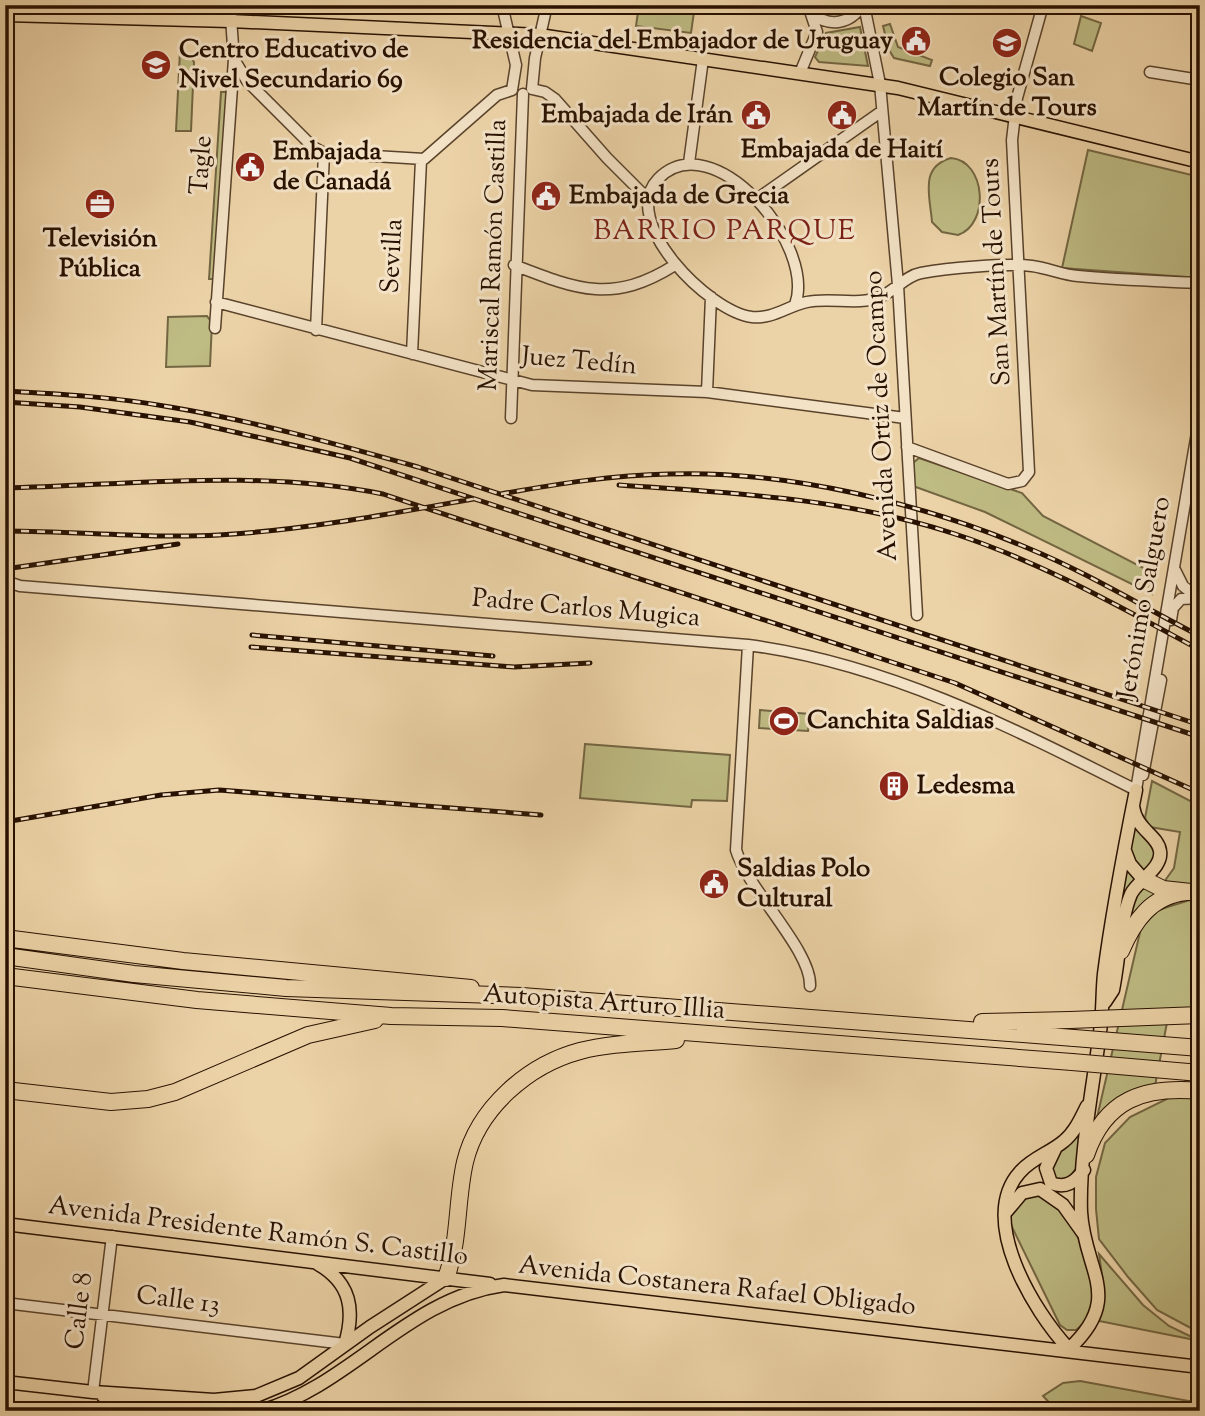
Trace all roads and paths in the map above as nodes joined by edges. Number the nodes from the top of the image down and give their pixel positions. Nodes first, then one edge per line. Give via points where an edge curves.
1 (230, 5) edge
2 (502, 5) edge
3 (547, 5) edge
4 (863, 5) edge
5 (1043, 5) edge
6 (810, 9) edge
7 (5, 15) edge
8 (230, 21) junction
9 (507, 32) junction
10 (539, 35) junction
11 (233, 59) junction
12 (703, 59) junction
13 (1150, 72) dead end
14 (800, 73) junction
15 (1200, 80) edge
16 (880, 84) junction
17 (522, 91) junction
18 (882, 111) junction
19 (1014, 116) junction
20 (324, 153) junction
21 (421, 160) junction
22 (1200, 162) edge
23 (689, 163) junction
24 (646, 198) junction
25 (757, 198) junction
26 (514, 265) junction
27 (675, 265) junction
28 (1020, 266) junction
29 (1200, 283) edge
30 (898, 285) junction
31 (711, 297) junction
32 (216, 302) junction
33 (795, 305) junction
34 (215, 328) dead end
35 (316, 330) junction
36 (412, 354) junction
37 (512, 380) junction
38 (707, 392) junction
39 (1200, 415) edge
40 (511, 418) dead end
41 (905, 418) junction
42 (907, 447) junction
43 (1175, 570) junction
44 (5, 581) edge
45 (1200, 598) edge
46 (917, 615) dead end
47 (748, 645) junction
48 (1136, 790) junction
49 (1133, 804) junction
50 (1149, 836) junction
51 (1125, 851) junction
52 (1143, 879) junction
53 (1193, 892) edge
54 (5, 938) edge
55 (1121, 951) junction
56 (5, 956) edge
57 (5, 976) edge
58 (810, 986) dead end
59 (522, 996) junction
60 (1105, 1002) junction
61 (1200, 1015) edge
62 (391, 1016) junction
63 (892, 1024) junction
64 (717, 1035) junction
65 (1200, 1048) edge
66 (1200, 1073) edge
67 (5, 1090) edge
68 (1200, 1091) edge
69 (1091, 1097) junction
70 (1057, 1146) junction
71 (1085, 1163) junction
72 (5, 1224) edge
73 (1004, 1227) junction
74 (1083, 1233) junction
75 (112, 1236) junction
76 (314, 1261) junction
77 (446, 1278) junction
78 (504, 1286) junction
79 (5, 1303) edge
80 (102, 1314) junction
81 (345, 1344) junction
82 (1069, 1349) junction
83 (1200, 1367) edge
84 (5, 1382) edge
85 (93, 1392) junction
86 (179, 1411) edge
87 (261, 1411) edge

1 - 8 street, Tagle
2 - 9 street, Mariscal Ramón Castilla
3 - 10 street, Mariscal Ramón Castilla
4 - 6 street via 852,18 840,22 822,20
4 - 16 street, Avenida Ortiz de Ocampo
5 - 19 street, San Martín de Tours
6 - 14 street via 816,40
7 - 8 main road
8 - 9 main road
8 - 11 street, Tagle
9 - 10 main road
9 - 17 street, Mariscal Ramón Castilla
10 - 12 main road
10 - 17 street, Mariscal Ramón Castilla
11 - 20 street via 247,81
11 - 32 street, Tagle
12 - 14 main road
12 - 23 street
13 - 15 street
14 - 16 main road
16 - 18 street, Avenida Ortiz de Ocampo
16 - 19 main road
17 - 21 street via 497,95
17 - 24 street via 545,92 558,101
17 - 26 street, Mariscal Ramón Castilla
18 - 25 street
18 - 30 street, Avenida Ortiz de Ocampo
19 - 22 main road
19 - 28 street, San Martín de Tours
20 - 21 street
20 - 35 street
21 - 36 street, Sevilla
23 - 24 street via 665,173
23 - 25 street via 731,180
24 - 27 street via 654,228
25 - 33 street via 797,265 800,284
26 - 27 street via 597,291 633,286
26 - 37 street, Mariscal Ramón Castilla
27 - 31 street
28 - 29 street via 1083,276
28 - 30 street via 922,273
28 - 42 street, San Martín de Tours via 1029,469 1022,481 1009,484
30 - 33 street via 870,300
30 - 41 street, Avenida Ortiz de Ocampo
31 - 33 street via 739,314 756,317 776,315
31 - 38 street
32 - 34 street, Tagle
32 - 35 street, Juez Tedín
35 - 36 street, Juez Tedín
36 - 37 street, Juez Tedín
37 - 38 street, Juez Tedín via 561,389
37 - 40 street, Mariscal Ramón Castilla
38 - 41 street, Juez Tedín
39 - 43 street, Jerónimo Salguero
41 - 42 street, Avenida Ortiz de Ocampo
42 - 46 street, Avenida Ortiz de Ocampo
43 - 45 street via 1184,586
43 - 48 street, Jerónimo Salguero
44 - 47 street, Padre Carlos Mugica via 20,586
45 - 48 street, Jerónimo Salguero via 1187,597 1173,608 1145,766
47 - 48 street, Padre Carlos Mugica via 813,656 915,688
47 - 58 street via 736,850 806,967
48 - 49 main road, Jerónimo Salguero
49 - 50 main road, Jerónimo Salguero via 1138,823
49 - 51 main road, Jerónimo Salguero
50 - 51 main road via 1131,843
50 - 52 main road, Jerónimo Salguero via 1159,847 1160,858
51 - 52 main road
51 - 60 main road, Jerónimo Salguero via 1102,988
52 - 53 highway via 1163,889
52 - 55 main road, Jerónimo Salguero via 1130,897
53 - 55 highway via 1165,897 1144,911
54 - 59 highway via 183,961 440,983
55 - 60 main road, Jerónimo Salguero via 1113,989
56 - 59 highway, Autopista Arturo Illia via 286,988
57 - 62 highway, Autopista Arturo Illia via 197,1000
59 - 63 highway, Autopista Arturo Illia
60 - 69 main road, Jerónimo Salguero
61 - 63 highway, bridge
62 - 64 highway, Autopista Arturo Illia via 502,1018
62 - 67 highway via 308,1035 175,1092 148,1099 111,1102
63 - 65 highway, Autopista Arturo Illia, bridge
64 - 66 highway, Autopista Arturo Illia, bridge
64 - 77 highway via 580,1051 549,1063 513,1087 485,1119 470,1147 454,1256
68 - 71 highway via 1161,1091 1138,1096 1114,1109 1097,1129
69 - 70 main road, Jerónimo Salguero via 1075,1129
69 - 71 main road, Jerónimo Salguero
70 - 71 main road via 1045,1168 1051,1183 1070,1184
70 - 73 main road, Jerónimo Salguero via 1014,1178 1004,1199
71 - 74 main road, Jerónimo Salguero
72 - 75 main road, Avenida Presidente Ramón S. Castillo
73 - 74 main road via 1013,1199 1040,1189 1063,1205
73 - 82 main road, Jerónimo Salguero via 1045,1320
74 - 82 main road, Jerónimo Salguero via 1098,1282 1098,1305 1092,1326
75 - 76 main road, Avenida Presidente Ramón S. Castillo
75 - 80 street, Calle 8
76 - 77 main road, Avenida Presidente Ramón S. Castillo
76 - 81 main road via 336,1278 350,1303 352,1317
77 - 78 main road, Avenida Presidente Ramón S. Castillo
77 - 81 main road
78 - 82 main road, Avenida Costanera Rafael Obligado
78 - 87 main road, Avenida Costanera Rafael Obligado via 444,1302 294,1398
79 - 80 street, Calle 13
80 - 81 street, Calle 13
80 - 85 street, Calle 8
81 - 85 main road via 291,1382 242,1398
82 - 83 main road, Avenida Costanera Rafael Obligado
84 - 85 main road
85 - 86 main road via 114,1401

